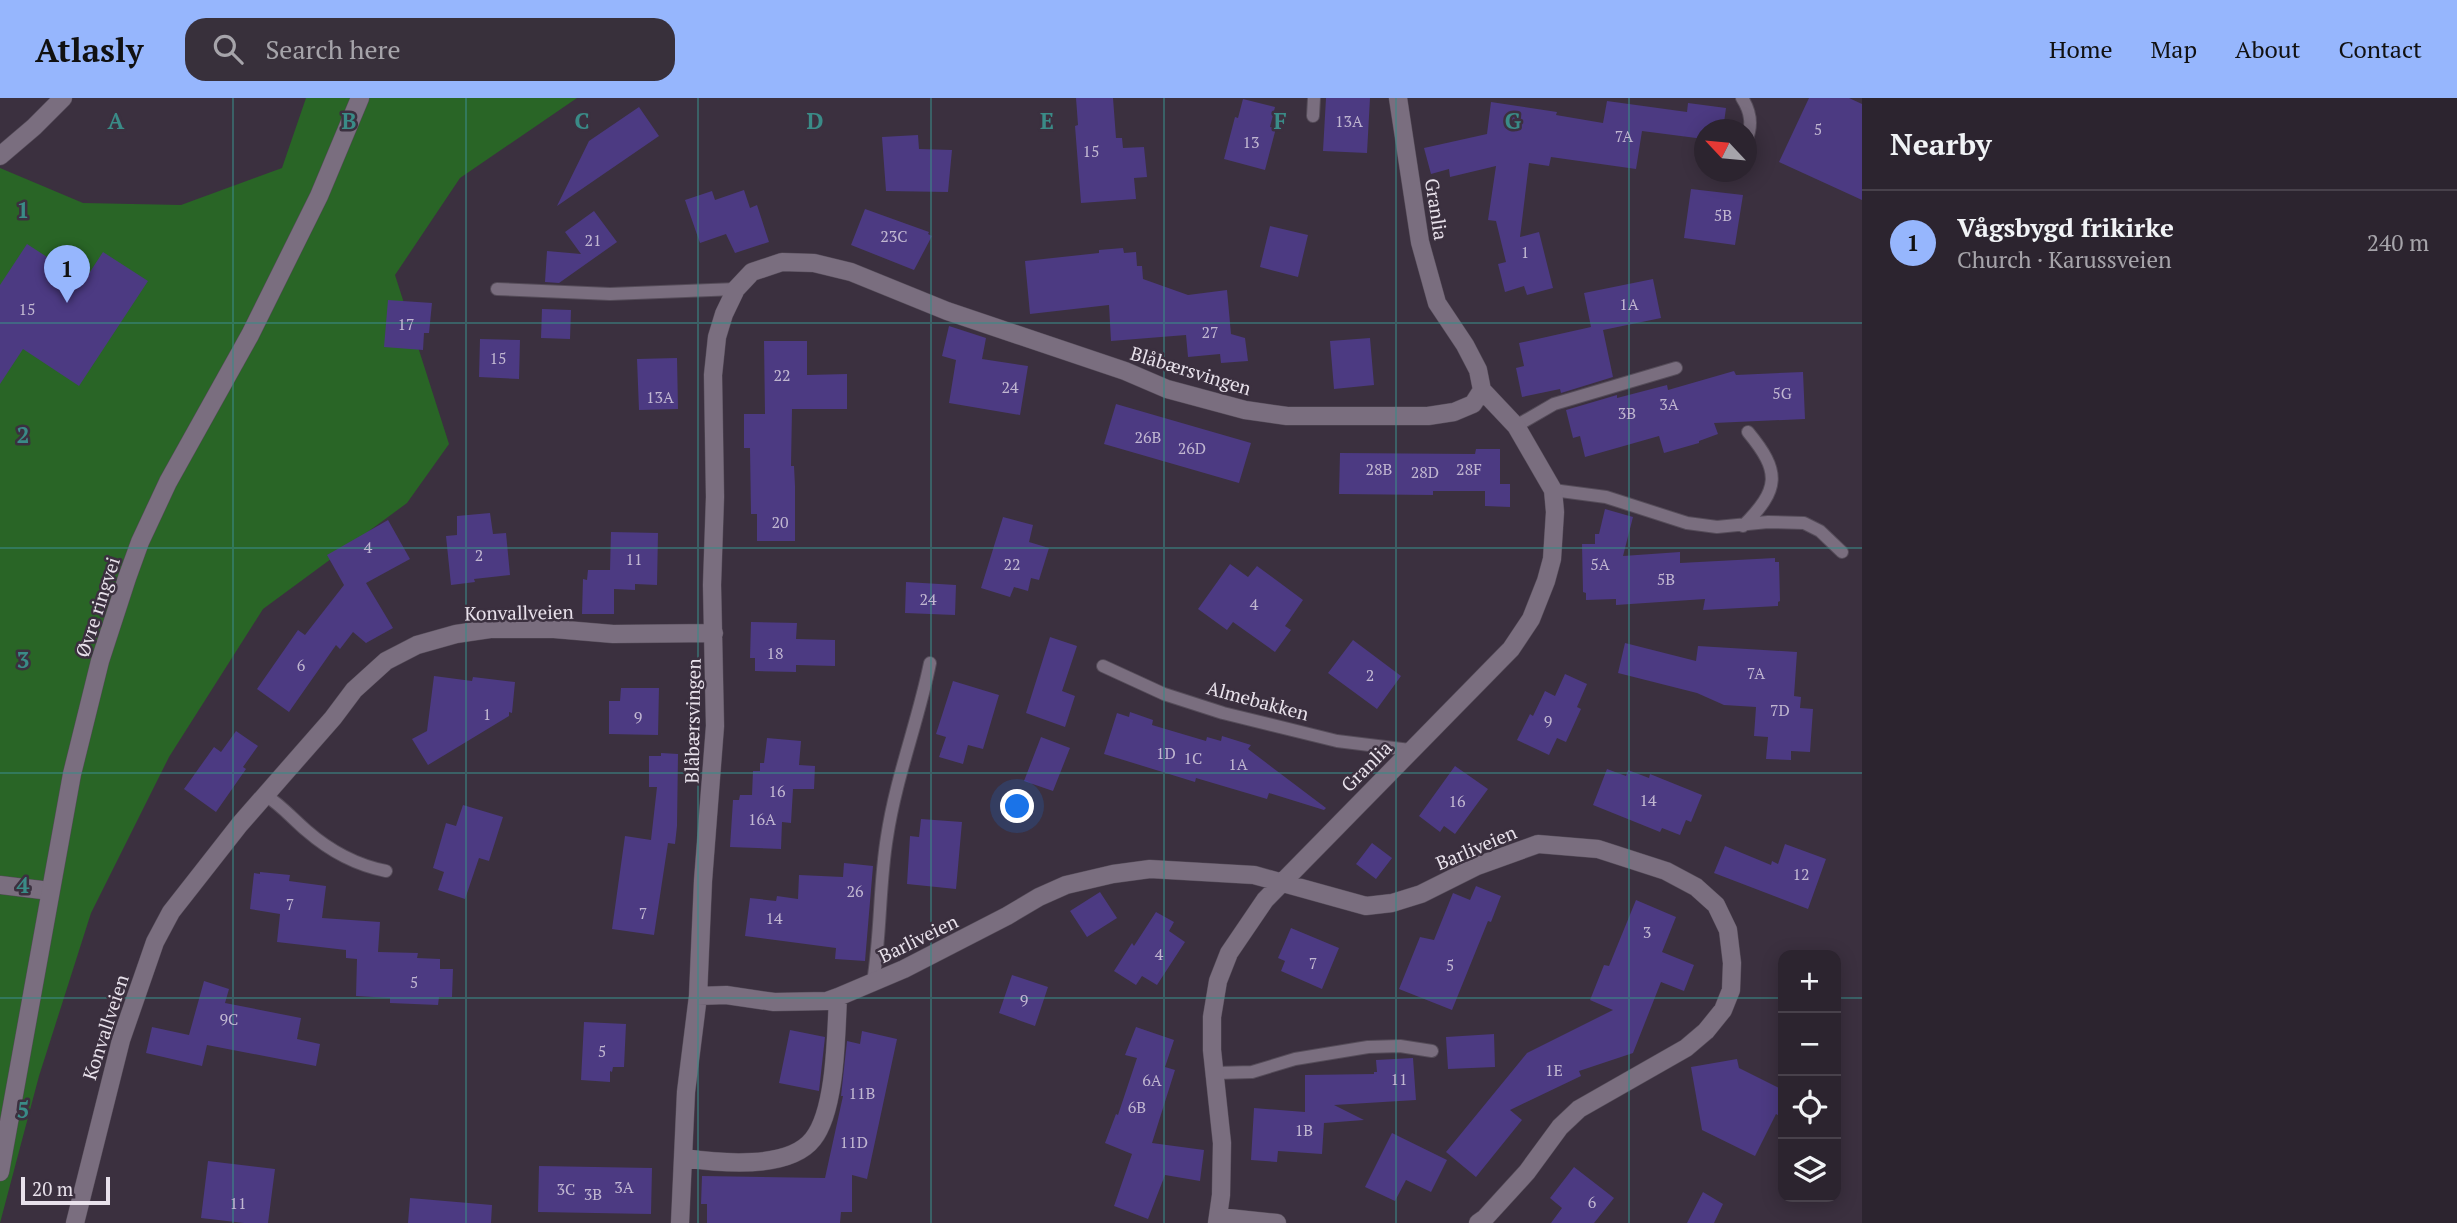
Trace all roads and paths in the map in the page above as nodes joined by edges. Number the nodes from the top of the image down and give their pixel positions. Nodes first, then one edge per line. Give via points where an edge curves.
1 (62, 98) edge
2 (360, 98) edge
3 (1314, 98) edge
4 (1398, 98) edge
5 (1742, 98) edge
6 (1313, 116) dead end
7 (1750, 119) edge
8 (0, 156) edge
9 (497, 289) dead end
10 (736, 289) junction
11 (1676, 368) dead end
12 (1482, 390) junction
13 (1516, 426) junction
14 (1748, 432) dead end
15 (1553, 490) junction
16 (1743, 526) junction
17 (1842, 552) dead end
18 (714, 633) junction
19 (930, 663) dead end
20 (1102, 666) dead end
21 (1410, 750) junction
22 (265, 795) junction
23 (386, 871) dead end
24 (1281, 883) junction
25 (0, 885) edge
26 (50, 891) junction
27 (873, 982) junction
28 (698, 996) junction
29 (838, 997) junction
30 (1432, 1051) dead end
31 (1216, 1073) junction
32 (685, 1158) junction
33 (0, 1172) edge
34 (1218, 1220) edge
35 (75, 1223) edge
36 (680, 1223) edge
37 (1277, 1223) edge
38 (1478, 1223) edge

1 - 8 street
2 - 26 street, Øvre ringvei via 319,196 140,542 100,661
3 - 6 lane
4 - 12 street, Granlia via 1428,275 1437,303 1478,370
5 - 7 lane
9 - 10 lane via 610,294
10 - 12 street, Blåbærsvingen via 752,272 782,262 814,263 851,272 947,311 1167,388 1277,415 1428,416 1473,404
10 - 18 street, Blåbærsvingen via 717,337 713,375
11 - 13 lane via 1554,404
12 - 13 street, Granlia
13 - 15 street, Granlia
14 - 16 lane via 1768,459 1772,479 1767,498
15 - 16 lane via 1629,503 1688,523
15 - 21 street, Granlia via 1552,559 1531,619 1492,671
16 - 17 lane via 1804,523
18 - 22 street, Konvallveien via 490,629 417,645 386,661 354,690
18 - 28 street, Blåbærsvingen via 713,767
19 - 27 lane, Barliveien via 886,839
20 - 21 lane, Almebakken via 1164,694 1223,713 1336,741
21 - 24 street, Granlia
22 - 23 lane via 326,846 367,867
22 - 35 street, Konvallveien via 171,912 155,942 110,1075
24 - 27 street, Barliveien via 1254,875 1150,869 1066,885
24 - 31 street, Granlia via 1245,927 1218,981 1212,1017
24 - 38 street, Barliveien via 1366,906 1392,903 1538,844 1598,849 1634,859 1696,887 1716,905 1728,930 1732,963 1731,990 1723,1010 1686,1048 1579,1109
25 - 26 street
26 - 33 street, Øvre ringvei
27 - 29 street, Barliveien
28 - 29 street, Barliveien via 774,1002
28 - 32 street, Blåbærsvingen via 686,1091
29 - 32 street via 826,1111 812,1142 782,1158 763,1161
30 - 31 lane via 1368,1047 1295,1059 1252,1073
31 - 34 street, Granlia via 1222,1143
32 - 36 street, Blåbærsvingen
34 - 37 street

